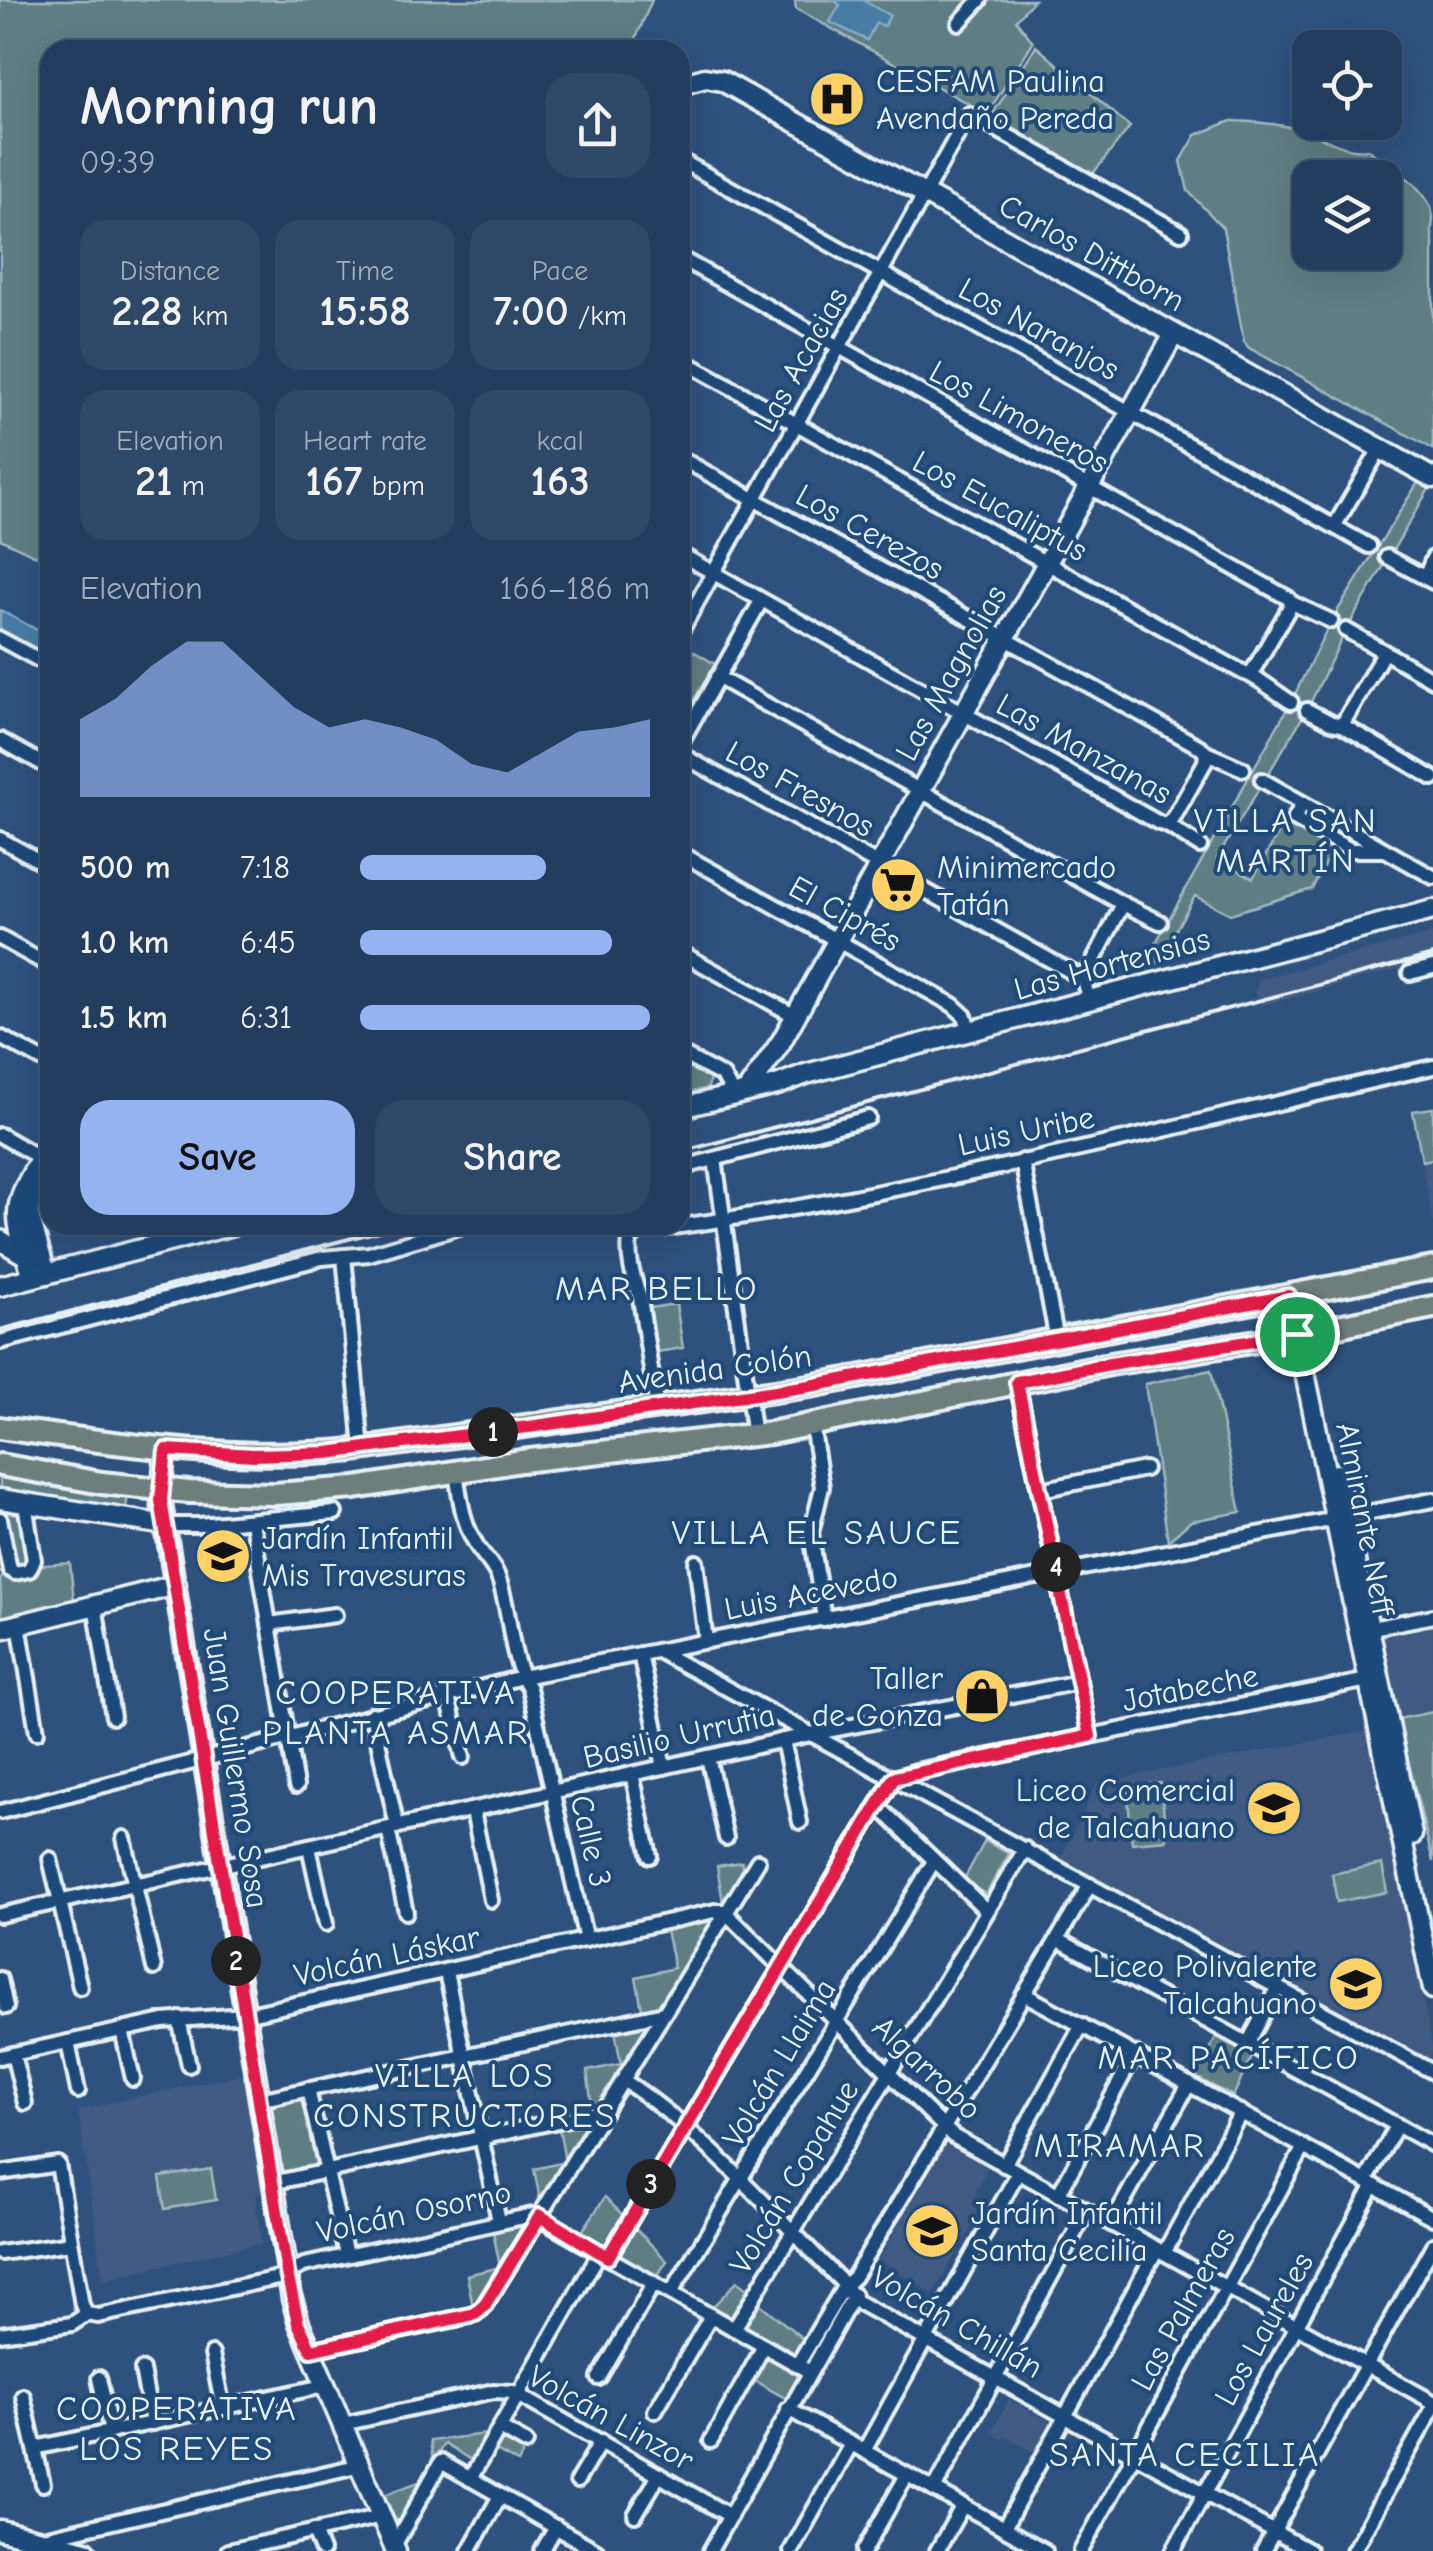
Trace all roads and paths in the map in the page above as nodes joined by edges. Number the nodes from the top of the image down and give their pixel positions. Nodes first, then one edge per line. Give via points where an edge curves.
1 (980, 0) edge
2 (959, 23) dead end
3 (690, 82) edge
4 (690, 166) edge
5 (924, 194) junction
6 (1181, 234) dead end
7 (690, 264) edge
8 (881, 272) junction
9 (1174, 334) junction
10 (839, 347) junction
11 (690, 365) edge
12 (1130, 412) junction
13 (796, 424) junction
14 (1380, 448) junction
15 (690, 463) edge
16 (1433, 478) edge
17 (1089, 487) junction
18 (755, 499) junction
19 (1335, 525) junction
20 (1369, 546) dead end
21 (1387, 556) dead end
22 (1433, 558) edge
23 (690, 560) edge
24 (1046, 564) junction
25 (714, 573) junction
26 (1430, 578) edge
27 (761, 602) junction
28 (1292, 604) junction
29 (690, 615) edge
30 (1331, 622) dead end
31 (1346, 630) dead end
32 (1005, 638) junction
33 (0, 639) edge
34 (1382, 654) junction
35 (40, 661) edge
36 (1251, 674) junction
37 (717, 677) junction
38 (1433, 680) edge
39 (1291, 702) dead end
40 (1307, 710) dead end
41 (963, 714) junction
42 (1342, 725) junction
43 (690, 726) edge
44 (0, 740) edge
45 (1206, 753) junction
46 (690, 760) edge
47 (40, 762) edge
48 (1243, 770) dead end
49 (1433, 778) edge
50 (1262, 780) dead end
51 (920, 790) junction
52 (1167, 824) junction
53 (0, 839) edge
54 (1200, 846) dead end
55 (690, 859) edge
56 (40, 861) edge
57 (879, 864) junction
58 (1433, 877) edge
59 (1123, 904) junction
60 (1433, 910) edge
61 (1160, 922) dead end
62 (0, 938) edge
63 (837, 941) junction
64 (690, 958) edge
65 (40, 960) edge
66 (1433, 967) edge
67 (1410, 973) dead end
68 (1084, 980) junction
69 (1088, 1000) junction
70 (795, 1016) junction
71 (970, 1032) junction
72 (0, 1036) edge
73 (40, 1058) edge
74 (690, 1058) edge
75 (1433, 1067) edge
76 (774, 1073) junction
77 (740, 1092) junction
78 (690, 1105) edge
79 (868, 1118) dead end
80 (0, 1136) edge
81 (716, 1159) junction
82 (40, 1160) edge
83 (1022, 1162) junction
84 (690, 1166) edge
85 (40, 1174) edge
86 (40, 1181) edge
87 (16, 1207) junction
88 (724, 1221) junction
89 (690, 1225) edge
90 (0, 1228) edge
91 (160, 1235) edge
92 (433, 1235) edge
93 (635, 1235) edge
94 (0, 1240) edge
95 (26, 1255) junction
96 (344, 1256) junction
97 (1433, 1268) edge
98 (39, 1276) junction
99 (0, 1286) edge
100 (1294, 1295) junction
101 (1433, 1307) edge
102 (1302, 1333) junction
103 (1057, 1340) junction
104 (0, 1342) edge
105 (1017, 1382) junction
106 (748, 1396) junction
107 (657, 1409) junction
108 (812, 1424) junction
109 (0, 1428) edge
110 (754, 1436) junction
111 (362, 1449) junction
112 (166, 1450) junction
113 (0, 1465) edge
114 (1145, 1469) dead end
115 (456, 1472) junction
116 (160, 1490) junction
117 (1040, 1490) junction
118 (0, 1499) edge
119 (1433, 1500) edge
120 (24, 1503) junction
121 (334, 1514) dead end
122 (0, 1519) edge
123 (1340, 1519) junction
124 (259, 1521) junction
125 (166, 1525) junction
126 (696, 1562) dead end
127 (1057, 1575) junction
128 (176, 1585) junction
129 (95, 1605) junction
130 (335, 1615) dead end
131 (1433, 1616) edge
132 (824, 1619) junction
133 (19, 1624) junction
134 (270, 1624) junction
135 (0, 1629) edge
136 (1364, 1630) junction
137 (706, 1642) junction
138 (658, 1651) junction
139 (640, 1654) junction
140 (522, 1677) junction
141 (1374, 1679) junction
142 (1079, 1682) junction
143 (447, 1694) junction
144 (372, 1714) junction
145 (113, 1717) dead end
146 (37, 1732) dead end
147 (811, 1734) junction
148 (288, 1736) junction
149 (1090, 1736) junction
150 (783, 1740) junction
151 (463, 1757) dead end
152 (708, 1757) junction
153 (204, 1759) junction
154 (664, 1767) junction
155 (632, 1774) junction
156 (894, 1778) junction
157 (296, 1786) dead end
158 (552, 1793) junction
159 (878, 1806) junction
160 (473, 1810) junction
161 (0, 1812) edge
162 (800, 1822) dead end
163 (393, 1828) junction
164 (124, 1838) dead end
165 (726, 1838) dead end
166 (308, 1847) junction
167 (1024, 1849) junction
168 (650, 1856) dead end
169 (50, 1860) dead end
170 (758, 1861) dead end
171 (934, 1861) junction
172 (221, 1867) junction
173 (1090, 1884) junction
174 (135, 1886) junction
175 (491, 1900) dead end
176 (60, 1902) junction
177 (987, 1911) junction
178 (406, 1912) dead end
179 (726, 1912) junction
180 (0, 1915) edge
181 (326, 1924) dead end
182 (1433, 1933) edge
183 (1057, 1938) junction
184 (586, 1940) junction
185 (782, 1966) junction
186 (154, 1968) dead end
187 (446, 1972) junction
188 (0, 1979) edge
189 (80, 1987) dead end
190 (1278, 1988) junction
191 (1433, 1989) edge
192 (1024, 1994) junction
193 (6, 2006) dead end
194 (664, 2013) junction
195 (245, 2015) junction
196 (179, 2019) junction
197 (837, 2020) junction
198 (1082, 2025) junction
199 (122, 2030) junction
200 (68, 2042) junction
201 (1248, 2043) junction
202 (1135, 2054) junction
203 (7, 2055) edge
204 (464, 2056) junction
205 (188, 2064) dead end
206 (890, 2072) junction
207 (1433, 2072) edge
208 (133, 2079) dead end
209 (623, 2080) junction
210 (1189, 2084) junction
211 (308, 2089) junction
212 (78, 2091) dead end
213 (259, 2100) junction
214 (25, 2104) dead end
215 (604, 2110) junction
216 (1241, 2112) junction
217 (1397, 2125) junction
218 (944, 2126) junction
219 (684, 2128) junction
220 (481, 2137) junction
221 (1433, 2144) edge
222 (1304, 2147) junction
223 (1004, 2165) junction
224 (326, 2171) junction
225 (0, 2173) edge
226 (1018, 2173) junction
227 (739, 2180) junction
228 (272, 2183) junction
229 (1370, 2183) junction
230 (1058, 2195) junction
231 (1087, 2211) junction
232 (540, 2216) junction
233 (1433, 2218) edge
234 (500, 2220) junction
235 (1111, 2224) junction
236 (792, 2233) junction
237 (71, 2243) junction
238 (1433, 2244) edge
239 (1160, 2251) junction
240 (0, 2254) edge
241 (604, 2254) junction
242 (346, 2255) junction
243 (287, 2273) junction
244 (849, 2281) junction
245 (654, 2283) junction
246 (1226, 2288) junction
247 (671, 2292) junction
248 (854, 2300) junction
249 (87, 2314) junction
250 (711, 2316) junction
251 (1296, 2326) junction
252 (734, 2329) junction
253 (0, 2334) edge
254 (926, 2340) junction
255 (764, 2346) junction
256 (311, 2350) junction
257 (212, 2354) dead end
258 (796, 2364) junction
259 (1366, 2365) junction
260 (142, 2370) dead end
261 (810, 2372) junction
262 (99, 2378) dead end
263 (599, 2378) dead end
264 (995, 2378) junction
265 (328, 2386) junction
266 (518, 2394) junction
267 (23, 2396) dead end
268 (1433, 2405) edge
269 (223, 2408) junction
270 (655, 2410) dead end
271 (788, 2410) junction
272 (1065, 2416) junction
273 (152, 2423) junction
274 (343, 2424) junction
275 (500, 2428) junction
276 (111, 2432) junction
277 (601, 2441) junction
278 (710, 2441) dead end
279 (526, 2442) dead end
280 (850, 2444) junction
281 (35, 2448) junction
282 (864, 2451) junction
283 (1134, 2454) junction
284 (360, 2465) junction
285 (906, 2474) junction
286 (659, 2475) junction
287 (470, 2479) junction
288 (577, 2481) dead end
289 (43, 2484) dead end
290 (934, 2490) junction
291 (1205, 2494) junction
292 (500, 2496) junction
293 (963, 2506) junction
294 (636, 2515) dead end
295 (382, 2516) junction
296 (730, 2516) junction
297 (556, 2528) junction
298 (1004, 2528) junction
299 (0, 2530) edge
300 (314, 2532) junction
301 (1274, 2532) junction
302 (1020, 2537) junction
303 (41, 2538) junction
304 (262, 2547) edge
305 (395, 2548) edge
306 (86, 2551) edge
307 (228, 2551) edge
308 (322, 2551) edge
309 (468, 2551) edge
310 (542, 2551) edge
311 (597, 2551) edge
312 (710, 2551) edge
313 (791, 2551) edge
314 (864, 2551) edge
315 (937, 2551) edge
316 (1012, 2551) edge
317 (1045, 2551) edge
318 (1081, 2551) edge
319 (1173, 2551) edge
320 (1264, 2551) edge
321 (1309, 2551) edge
322 (1353, 2551) edge

1 - 2 street
3 - 5 street, Carlos Dittborn via 722,81
4 - 8 street, Los Naranjos
5 - 6 street, Las Acacias via 969,114
5 - 8 street, Las Acacias
5 - 9 street, Carlos Dittborn
7 - 10 street, Los Limoneros
8 - 10 street, Las Acacias
8 - 12 street, Los Naranjos
9 - 12 street, Las Magnolias
9 - 14 street, Carlos Dittborn
10 - 13 street, Las Acacias
10 - 17 street, Los Limoneros
11 - 13 street, Los Eucaliptus
12 - 17 street, Las Magnolias
12 - 19 street, Los Naranjos
13 - 18 street, Las Acacias
13 - 24 street, Los Eucaliptus
14 - 16 street, Carlos Dittborn
14 - 19 street
15 - 18 street, Los Cerezos
17 - 24 street, Las Magnolias
17 - 28 street, Los Limoneros
18 - 25 street, Las Acacias
18 - 32 street, Los Cerezos
19 - 20 street, Los Naranjos
21 - 26 street
22 - 26 street
23 - 25 street, Las Manzanas
24 - 32 street, Las Magnolias
24 - 36 street, Los Eucaliptus
25 - 27 street, Las Manzanas
25 - 29 street, Las Acacias
27 - 37 street
27 - 41 street, Las Manzanas
28 - 30 street, Los Limoneros
28 - 36 street
31 - 34 street
32 - 41 street, Las Magnolias
32 - 45 street, Los Cerezos
33 - 35 street
34 - 38 street
34 - 42 street
36 - 39 street, Los Eucaliptus
37 - 43 street
37 - 51 street
40 - 42 street
41 - 51 street, Las Magnolias
41 - 52 street, Las Manzanas
42 - 49 street
44 - 47 street
45 - 48 street, Los Cerezos
45 - 52 street
46 - 57 street, Los Fresnos
50 - 58 street
51 - 57 street, Las Magnolias
51 - 59 street
52 - 54 street, Las Manzanas
53 - 56 street
55 - 63 street, El Ciprés
57 - 63 street, Las Magnolias
57 - 68 street, Los Fresnos
59 - 61 street
59 - 68 street
60 - 69 street, Las Hortensias
62 - 65 street
63 - 70 street, Las Magnolias
63 - 71 street, El Ciprés via 958,1008
64 - 70 street
66 - 67 street
68 - 69 street
69 - 71 street, Las Hortensias
70 - 76 street, Las Magnolias via 780,1042
71 - 76 street, Las Hortensias via 806,1074
72 - 73 street
74 - 77 street
75 - 83 street, Luis Uribe
76 - 77 street, Las Hortensias
77 - 78 street, Las Hortensias
79 - 81 street
80 - 82 street
81 - 84 street
81 - 88 street
83 - 88 street, Luis Uribe
83 - 103 street
85 - 87 street
86 - 98 street via 29,1214
87 - 90 street
87 - 95 street
88 - 89 street, Luis Uribe
88 - 106 street
91 - 98 street
92 - 96 street
93 - 107 street, Luis Uribe via 634,1282
94 - 95 street
95 - 98 street
96 - 104 street
96 - 111 street
97 - 100 main road, Avenida Colón
98 - 99 street
100 - 102 street, Almirante Neff
100 - 103 main road, Avenida Colón
101 - 102 main road, Avenida Colón
102 - 105 main road, Avenida Colón
102 - 123 street, Almirante Neff
103 - 106 main road, Avenida Colón
105 - 108 main road, Avenida Colón
105 - 117 street
106 - 107 main road, Avenida Colón
106 - 110 street
107 - 111 main road, Avenida Colón
108 - 110 main road, Avenida Colón
108 - 132 street via 822,1488 811,1534
109 - 112 main road, Avenida Colón
110 - 115 main road, Avenida Colón
111 - 112 main road, Avenida Colón via 272,1455
112 - 116 street, Juan Guillermo Sosa
113 - 116 main road, Avenida Colón
114 - 117 street
115 - 116 main road, Avenida Colón via 304,1492
115 - 140 street, Calle 3 via 460,1509 502,1588
116 - 125 street, Juan Guillermo Sosa
117 - 127 street
118 - 120 street
119 - 123 street, Luis Acevedo
120 - 122 street via 34,1563 29,1570 10,1570
120 - 125 street
121 - 124 street
123 - 127 street, Luis Acevedo
123 - 136 street, Almirante Neff
124 - 125 street
124 - 134 street
125 - 128 street, Juan Guillermo Sosa
126 - 137 street
127 - 132 street, Luis Acevedo
127 - 142 street
128 - 129 street
128 - 153 street, Juan Guillermo Sosa
129 - 133 street
129 - 145 street
130 - 134 street
131 - 136 street
132 - 137 street, Luis Acevedo
133 - 135 street
133 - 146 street
134 - 148 street
136 - 141 street, Almirante Neff
137 - 138 street, Luis Acevedo
138 - 139 street, Luis Acevedo
138 - 147 street
139 - 140 street, Luis Acevedo
139 - 154 street
140 - 143 street, Luis Acevedo
140 - 158 street, Calle 3
141 - 149 street, Jotabeche
141 - 182 street, Almirante Neff
141 - 191 street, Almirante Neff
142 - 147 street, Basilio Urrutia
142 - 149 street
143 - 144 street, Luis Acevedo
143 - 151 street
144 - 148 street, Luis Acevedo
144 - 163 street
147 - 150 street, Basilio Urrutia
147 - 156 street
148 - 153 street, Luis Acevedo
148 - 157 street
149 - 156 street, Jotabeche
150 - 152 street, Basilio Urrutia
150 - 162 street
152 - 154 street, Basilio Urrutia
152 - 165 street
153 - 161 street, Luis Acevedo
153 - 172 street, Juan Guillermo Sosa
154 - 155 street, Basilio Urrutia
155 - 158 street, Basilio Urrutia
155 - 168 street
156 - 159 street
156 - 167 street
158 - 160 street, Basilio Urrutia
158 - 184 street, Calle 3
159 - 171 street
159 - 185 street
160 - 163 street, Basilio Urrutia
160 - 175 street
163 - 166 street, Basilio Urrutia
163 - 178 street
164 - 174 street
166 - 172 street, Basilio Urrutia
166 - 181 street
167 - 173 street
167 - 177 street, Volcán Copahue
169 - 176 street
170 - 179 street
171 - 177 street
171 - 197 street, Volcán Llaima
172 - 174 street, Basilio Urrutia
172 - 195 street, Juan Guillermo Sosa
173 - 183 street
173 - 190 street
174 - 176 street, Basilio Urrutia
174 - 186 street
176 - 180 street, Basilio Urrutia
176 - 189 street
177 - 206 street, Volcán Copahue
179 - 184 street, Volcán Láskar
179 - 185 street, Algarrobo
179 - 194 street
183 - 192 street
183 - 201 street
184 - 187 street, Volcán Láskar
185 - 197 street, Algarrobo
185 - 219 street
187 - 195 street, Volcán Láskar
187 - 204 street
188 - 193 street
190 - 201 street
190 - 207 street
192 - 198 street
192 - 218 street
194 - 204 street
194 - 209 street
195 - 196 street, Volcán Láskar
195 - 213 street, Juan Guillermo Sosa
196 - 199 street, Volcán Láskar
196 - 205 street
197 - 206 street, Algarrobo
197 - 227 street, Volcán Llaima
198 - 202 street
198 - 223 street
199 - 200 street, Volcán Láskar
199 - 208 street
200 - 203 street, Volcán Láskar
200 - 212 street
201 - 217 street
202 - 210 street
202 - 230 street
203 - 214 street
204 - 211 street
204 - 220 street
206 - 218 street, Algarrobo
206 - 236 street, Volcán Copahue
209 - 215 street
209 - 219 street, Volcán Chillán
210 - 216 street
210 - 235 street
211 - 213 street
211 - 224 street
213 - 228 street, Juan Guillermo Sosa
215 - 220 street
215 - 232 street
216 - 222 street
216 - 239 street
217 - 221 street
217 - 229 street, Los Laureles
218 - 223 street, Algarrobo
218 - 244 street
219 - 227 street, Volcán Chillán
219 - 241 street
220 - 224 street
220 - 234 street
222 - 229 street
222 - 246 street, Las Palmeras
223 - 226 street, Algarrobo
224 - 228 street
224 - 242 street
225 - 237 street via 58,2164
226 - 230 street, Algarrobo
226 - 254 street
227 - 236 street, Volcán Chillán
227 - 247 street, Volcán Llaima
228 - 243 street, Juan Guillermo Sosa
229 - 233 street
229 - 251 street, Los Laureles
230 - 231 street, Algarrobo
231 - 235 street, Algarrobo
231 - 264 street
232 - 234 street, Volcán Osorno
232 - 241 street, Volcán Osorno
232 - 256 street via 479,2312
234 - 242 street, Volcán Osorno
235 - 239 street, Algarrobo
236 - 244 street, Volcán Chillán
236 - 252 street, Volcán Copahue
237 - 240 street
237 - 249 street
238 - 259 street
239 - 246 street, Algarrobo
239 - 272 street
241 - 245 street, Volcán Osorno
241 - 266 street
242 - 243 street, Volcán Osorno
243 - 249 street, Volcán Osorno
243 - 256 street, Juan Guillermo Sosa
244 - 248 street
244 - 258 street
245 - 247 street, Volcán Osorno
245 - 263 street
246 - 251 street, Algarrobo
246 - 283 street, Las Palmeras
247 - 250 street, Volcán Osorno
248 - 254 street, Volcán Chillán
248 - 261 street
249 - 253 street, Volcán Osorno via 72,2324
250 - 252 street, Volcán Osorno
250 - 270 street
251 - 259 street, Algarrobo
251 - 291 street, Los Laureles
252 - 255 street, Volcán Osorno
254 - 264 street, Volcán Chillán
254 - 282 street
255 - 258 street, Volcán Osorno
255 - 278 street
256 - 265 street, Juan Guillermo Sosa
257 - 269 street
258 - 261 street, Volcán Osorno
259 - 268 street, Algarrobo
259 - 301 street
260 - 273 street
261 - 271 street
262 - 276 street
264 - 272 street, Volcán Chillán
264 - 290 street
265 - 269 street
265 - 274 street, Juan Guillermo Sosa
266 - 274 street, Volcán Linzor via 494,2391
266 - 275 street
266 - 277 street, Volcán Linzor
267 - 281 street
268 - 322 street
269 - 273 street
271 - 280 street
271 - 296 street
272 - 283 street, Volcán Chillán
272 - 298 street
273 - 276 street
274 - 284 street, Juan Guillermo Sosa
275 - 279 street
275 - 287 street
276 - 281 street
277 - 286 street, Volcán Linzor
277 - 288 street
280 - 282 street
280 - 313 street
281 - 289 street
282 - 285 street
283 - 291 street, Volcán Chillán
283 - 318 street, Las Palmeras
284 - 295 street, Juan Guillermo Sosa
284 - 303 street
285 - 290 street
285 - 314 street
286 - 294 street
286 - 296 street, Volcán Linzor
287 - 292 street
287 - 305 street via 441,2462
290 - 293 street
291 - 301 street, Volcán Chillán
291 - 319 street, Los Laureles
292 - 297 street
292 - 309 street
293 - 298 street
293 - 315 street
295 - 300 street
295 - 305 street, Juan Guillermo Sosa
296 - 312 street
297 - 310 street
297 - 311 street
298 - 302 street
299 - 303 street
300 - 304 street
300 - 308 street
301 - 320 street
301 - 321 street, Volcán Chillán
302 - 316 street
302 - 317 street
303 - 306 street
304 - 307 street

